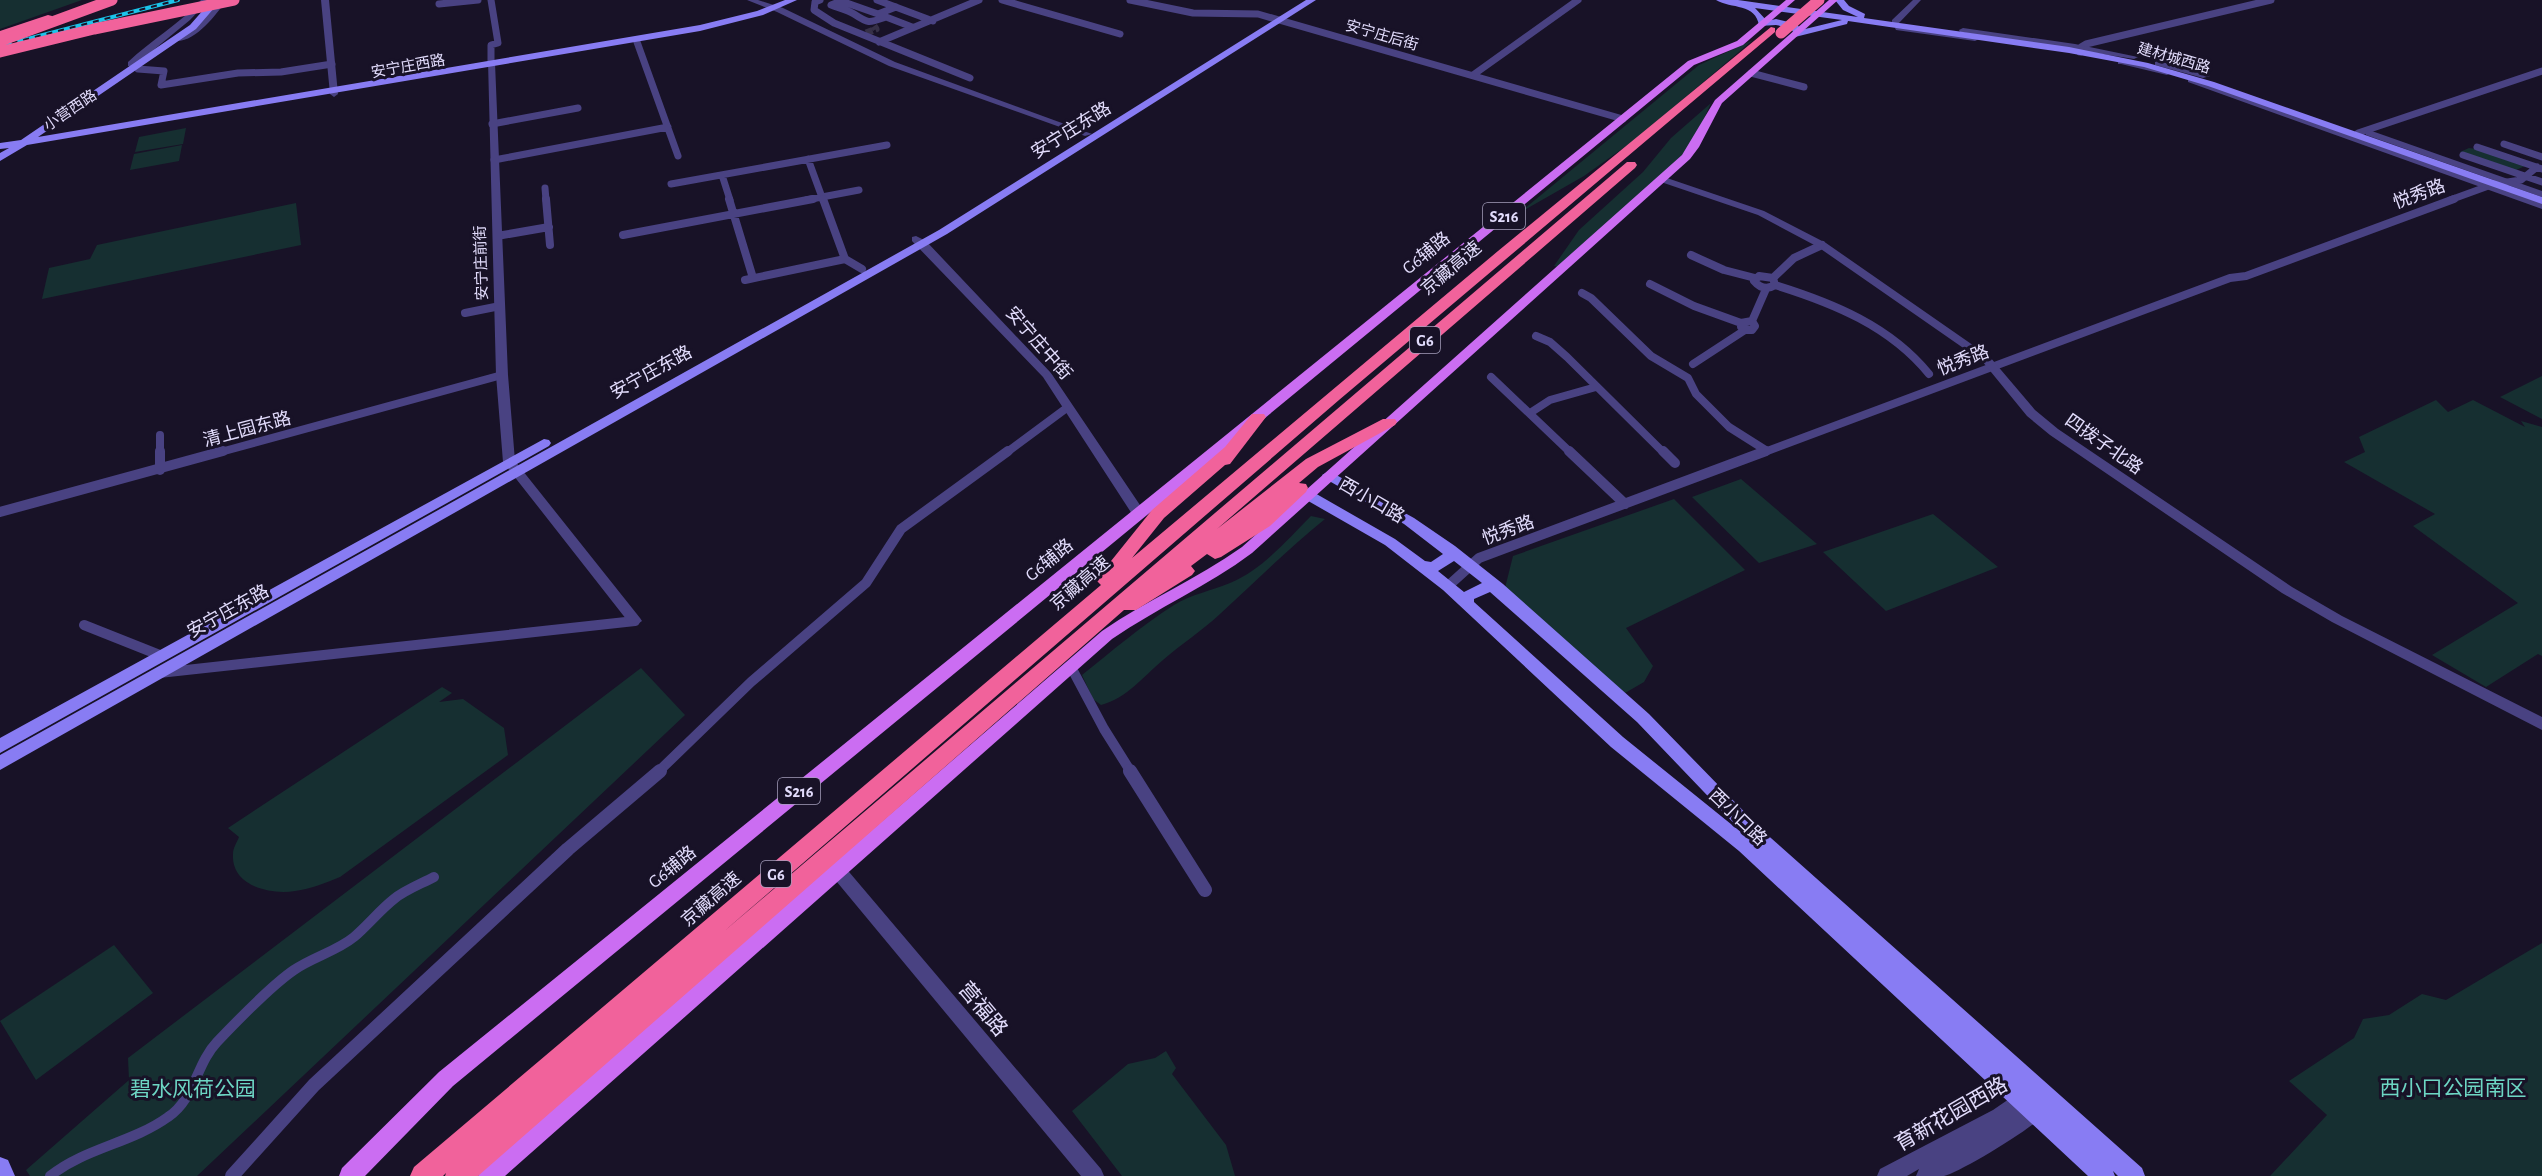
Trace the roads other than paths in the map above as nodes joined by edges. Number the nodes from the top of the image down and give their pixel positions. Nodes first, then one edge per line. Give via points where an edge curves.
1 (98, 0) edge
2 (112, 0) edge
3 (205, 0) edge
4 (211, 0) edge
5 (217, 0) edge
6 (223, 0) edge
7 (234, 0) edge
8 (325, 0) edge
9 (478, 0) edge
10 (491, 0) edge
11 (751, 0) edge
12 (793, 0) edge
13 (804, 0) edge
14 (820, 0) edge
15 (877, 0) edge
16 (979, 0) edge
17 (1002, 0) edge
18 (1130, 0) edge
19 (1166, 0) edge
20 (1303, 0) edge
21 (1312, 0) edge
22 (1578, 0) edge
23 (1720, 0) edge
24 (1748, 0) edge
25 (1773, 0) edge
26 (1806, 0) edge
27 (1833, 0) edge
28 (1839, 0) edge
29 (1917, 0) edge
30 (2271, 0) edge
31 (1732, 2) junction
32 (439, 4) dead end
33 (1786, 5) edge
34 (1819, 6) edge
35 (896, 7) junction
36 (1154, 7) junction
37 (778, 9) junction
38 (870, 11) junction
39 (856, 17) junction
40 (880, 18) junction
41 (1278, 19) junction
42 (1874, 19) junction
43 (933, 21) junction
44 (1854, 21) junction
45 (1895, 22) junction
46 (898, 24) dead end
47 (911, 28) junction
48 (1780, 31) junction
49 (1120, 34) dead end
50 (0, 35) edge
51 (0, 41) edge
52 (637, 42) junction
53 (879, 42) junction
54 (2080, 49) junction
55 (0, 52) edge
56 (332, 64) junction
57 (491, 65) junction
58 (136, 66) junction
59 (2542, 70) edge
60 (1751, 72) junction
61 (1473, 75) junction
62 (970, 78) dead end
63 (1803, 87) dead end
64 (334, 92) junction
65 (578, 108) dead end
66 (1623, 119) junction
67 (492, 124) junction
68 (668, 127) junction
69 (2361, 132) junction
70 (1088, 134) junction
71 (24, 142) junction
72 (2504, 144) dead end
73 (887, 145) dead end
74 (8, 146) edge
75 (2477, 147) dead end
76 (0, 151) edge
77 (2463, 155) dead end
78 (678, 156) dead end
79 (2542, 157) edge
80 (0, 158) edge
81 (808, 159) junction
82 (494, 160) junction
83 (2539, 168) edge
84 (722, 175) junction
85 (2525, 176) junction
86 (1661, 179) junction
87 (2542, 182) edge
88 (2497, 183) junction
89 (671, 184) dead end
90 (545, 188) dead end
91 (860, 190) dead end
92 (822, 197) junction
93 (2542, 198) edge
94 (2542, 206) edge
95 (734, 214) junction
96 (549, 227) junction
97 (623, 235) dead end
98 (497, 236) junction
99 (919, 241) junction
100 (550, 245) dead end
101 (1822, 245) junction
102 (1691, 255) dead end
103 (845, 259) junction
104 (862, 269) junction
105 (1650, 284) dead end
106 (1771, 284) junction
107 (1582, 293) dead end
108 (500, 306) junction
109 (465, 314) dead end
110 (1743, 326) junction
111 (1536, 336) dead end
112 (1693, 364) junction
113 (1992, 366) junction
114 (1674, 371) junction
115 (1929, 374) dead end
116 (502, 375) junction
117 (1491, 377) dead end
118 (1688, 378) junction
119 (1596, 387) junction
120 (1068, 407) junction
121 (1530, 413) junction
122 (1258, 417) junction
123 (1389, 422) junction
124 (160, 435) dead end
125 (1231, 450) junction
126 (1767, 451) junction
127 (1675, 463) dead end
128 (512, 466) junction
129 (160, 470) junction
130 (1329, 476) junction
131 (1353, 489) junction
132 (1308, 495) junction
133 (1625, 504) junction
134 (1331, 507) junction
135 (0, 512) edge
136 (1139, 514) junction
137 (1450, 549) junction
138 (1470, 565) junction
139 (1422, 566) junction
140 (1128, 571) junction
141 (1448, 586) junction
142 (1498, 588) junction
143 (1467, 603) junction
144 (1079, 614) junction
145 (634, 621) joint
146 (84, 625) dead end
147 (162, 656) junction
148 (1070, 657) junction
149 (156, 674) junction
150 (2542, 724) edge
151 (0, 747) edge
152 (0, 763) edge
153 (838, 871) junction
154 (434, 878) dead end
155 (1205, 890) dead end
156 (2043, 1094) junction
157 (2028, 1106) junction
158 (0, 1168) edge
159 (4, 1176) edge
160 (50, 1176) edge
161 (232, 1176) edge
162 (350, 1176) edge
163 (423, 1176) edge
164 (458, 1176) edge
165 (489, 1176) edge
166 (1094, 1176) edge
167 (1887, 1176) edge
168 (1926, 1176) edge
169 (2104, 1176) edge
170 (2134, 1176) edge

1 - 50 highway
2 - 51 highway, bridge
3 - 58 street, 小营西路 via 182,25 143,52
4 - 58 main road, 小营西路 via 187,27
5 - 58 main road, 小营西路 via 193,27
6 - 58 street, 小营西路 via 199,27
7 - 55 highway, bridge
8 - 56 street
9 - 32 street
10 - 57 street via 498,43 491,45
11 - 37 street
12 - 37 main road
13 - 37 main road, 安宁庄西路
14 - 53 street via 813,10
15 - 35 street
16 - 43 street
17 - 49 street
18 - 36 street, 安宁庄后街
19 - 36 street
20 - 41 main road, 安宁庄东路
21 - 41 main road, 安宁庄东路
22 - 61 street
23 - 31 main road
24 - 25 main road
24 - 33 main road
26 - 48 highway, G6
27 - 34 main road, G6辅路 / S216
28 - 42 main road via 1850,10
29 - 45 street
30 - 54 street
31 - 33 main road
31 - 48 main road via 1755,11
33 - 34 main road, 建材城西路
33 - 48 main road, G6辅路 / S216
34 - 42 main road, 建材城西路
34 - 44 main road, 建材城西路
34 - 48 highway, G6, bridge
34 - 48 main road, G6辅路 / S216
35 - 40 street
35 - 43 street
36 - 41 street, 安宁庄后街 via 1237,16 1258,14
37 - 52 main road, 安宁庄西路 via 724,26
37 - 57 main road, 安宁庄西路 via 700,28
37 - 70 street via 892,64
38 - 39 street
38 - 39 street via 841,1 831,5
38 - 40 street
39 - 40 street via 864,22
40 - 47 street
41 - 61 street, 安宁庄后街
41 - 70 main road, 安宁庄东路
41 - 99 main road, 安宁庄东路 via 944,232
42 - 45 main road, 建材城西路
43 - 47 street
44 - 48 main road
44 - 54 main road, 建材城西路
44 - 88 street, 建材城西路 via 2080,54 2156,70
45 - 54 main road, 建材城西路
46 - 47 street
47 - 53 street
48 - 60 main road, G6辅路 / S216
48 - 66 main road, G6辅路 / S216 via 1691,63
48 - 140 highway, 京藏高速 / G6 via 1468,283
48 - 148 highway, 京藏高速 / G6
52 - 57 main road, 安宁庄西路
52 - 68 street
53 - 62 street
54 - 69 main road, 建材城西路 via 2195,76
54 - 88 main road, 建材城西路 via 2199,80
56 - 58 street via 161,85 164,71
56 - 64 street
57 - 64 main road, 安宁庄西路
57 - 67 street, 安宁庄前街
58 - 71 main road, 小营西路
58 - 74 main road, 小营西路
59 - 69 street
60 - 63 street
60 - 86 main road, G6辅路 / S216 via 1718,102 1694,147
61 - 66 street, 安宁庄后街
64 - 71 main road, 安宁庄西路
64 - 74 main road, 安宁庄西路
65 - 67 street
66 - 122 main road, G6辅路 / S216
67 - 82 street, 安宁庄前街
68 - 78 street
68 - 82 street
69 - 88 main road, 建材城西路
70 - 99 main road, 安宁庄东路
71 - 74 main road, 小营西路
72 - 79 street
73 - 81 street
74 - 76 main road, 小营西路
74 - 80 main road, 小营西路
75 - 83 street
77 - 85 street
81 - 84 street
81 - 92 street
82 - 98 street, 安宁庄前街
83 - 85 street, 悦秀路
84 - 89 street
84 - 95 street
85 - 87 street
85 - 88 street, 悦秀路
86 - 101 street, 四拨子北路 via 1751,208
86 - 123 main road, G6辅路 / S216
88 - 93 main road, 建材城西路
88 - 94 street, 建材城西路
88 - 113 street, 悦秀路
90 - 96 street
91 - 92 street
92 - 95 street
92 - 103 street
95 - 97 street
95 - 103 street via 749,279
96 - 98 street
96 - 100 street
98 - 108 street, 安宁庄前街
99 - 104 main road, 安宁庄东路
99 - 120 street, 安宁庄中街 via 1047,375
99 - 128 main road, 安宁庄东路
101 - 106 street via 1798,255 1779,270
101 - 113 street, 四拨子北路
102 - 106 street via 1724,270 1755,278 1767,276
103 - 104 street
104 - 128 main road, 安宁庄东路
105 - 110 street
106 - 110 street via 1752,321 1755,326 1752,330
106 - 115 street via 1812,296 1863,321 1891,338 1923,364
107 - 114 street via 1651,356
108 - 109 street
108 - 116 street, 安宁庄前街
110 - 112 street
111 - 119 street via 1550,342
112 - 114 street
112 - 118 street
113 - 126 street, 悦秀路
113 - 150 street, 四拨子北路 via 2022,403 2054,432 2279,585
114 - 118 street
116 - 128 street, 安宁庄前街
116 - 129 street, 清上园东路
117 - 121 street
118 - 126 street via 1710,410
119 - 121 street via 1550,400
119 - 127 street
120 - 136 street, 安宁庄中街
120 - 161 street via 901,529 866,583 751,682 664,767 568,849 314,1085
121 - 133 street
122 - 125 highway
122 - 136 main road, G6辅路 / S216
123 - 130 main road, G6辅路 / S216
123 - 148 highway via 1339,450 1264,522 1119,612
124 - 129 street
125 - 140 highway
125 - 144 highway via 1158,514
126 - 133 street, 悦秀路
128 - 145 street
128 - 147 main road, 安宁庄东路
128 - 149 main road, 安宁庄东路
129 - 135 street, 清上园东路
130 - 131 main road, 西小口路
130 - 132 main road, G6辅路 / S216
131 - 134 main road via 1344,489 1329,501
131 - 137 main road, 西小口路
132 - 134 main road, 西小口路
132 - 148 main road, G6辅路 / S216 via 1236,559
133 - 138 street, 悦秀路 via 1479,558
134 - 139 main road, 西小口路
136 - 162 main road, G6辅路 / S216 via 446,1079
137 - 138 main road, 西小口路
137 - 139 main road via 1452,555 1433,567
138 - 141 street, 悦秀路
138 - 142 main road, 西小口路
139 - 141 main road, 西小口路
140 - 144 highway, 京藏高速 / G6
141 - 143 main road, 西小口路
142 - 143 main road via 1487,586 1466,597
142 - 156 main road, 西小口路 via 1643,718 1746,825
143 - 157 main road, 西小口路 via 1617,742 1733,835
144 - 163 highway, 京藏高速 / G6
145 - 149 street
146 - 147 street
147 - 151 main road, 安宁庄东路
148 - 153 main road, G6辅路 / S216
148 - 155 street via 1104,729
148 - 164 highway, 京藏高速 / G6
149 - 152 main road, 安宁庄东路
153 - 165 main road, G6辅路 / S216
153 - 166 street, 营福路
154 - 160 street via 395,898 353,938 294,970 279,983 216,1042 187,1099 169,1118
156 - 157 street, 育新花园西路
156 - 170 main road, 西小口路
157 - 167 street, 育新花园西路 via 1995,1119
157 - 168 street, 育新花园西路 via 2007,1132
157 - 169 main road, 西小口路
158 - 159 main road

